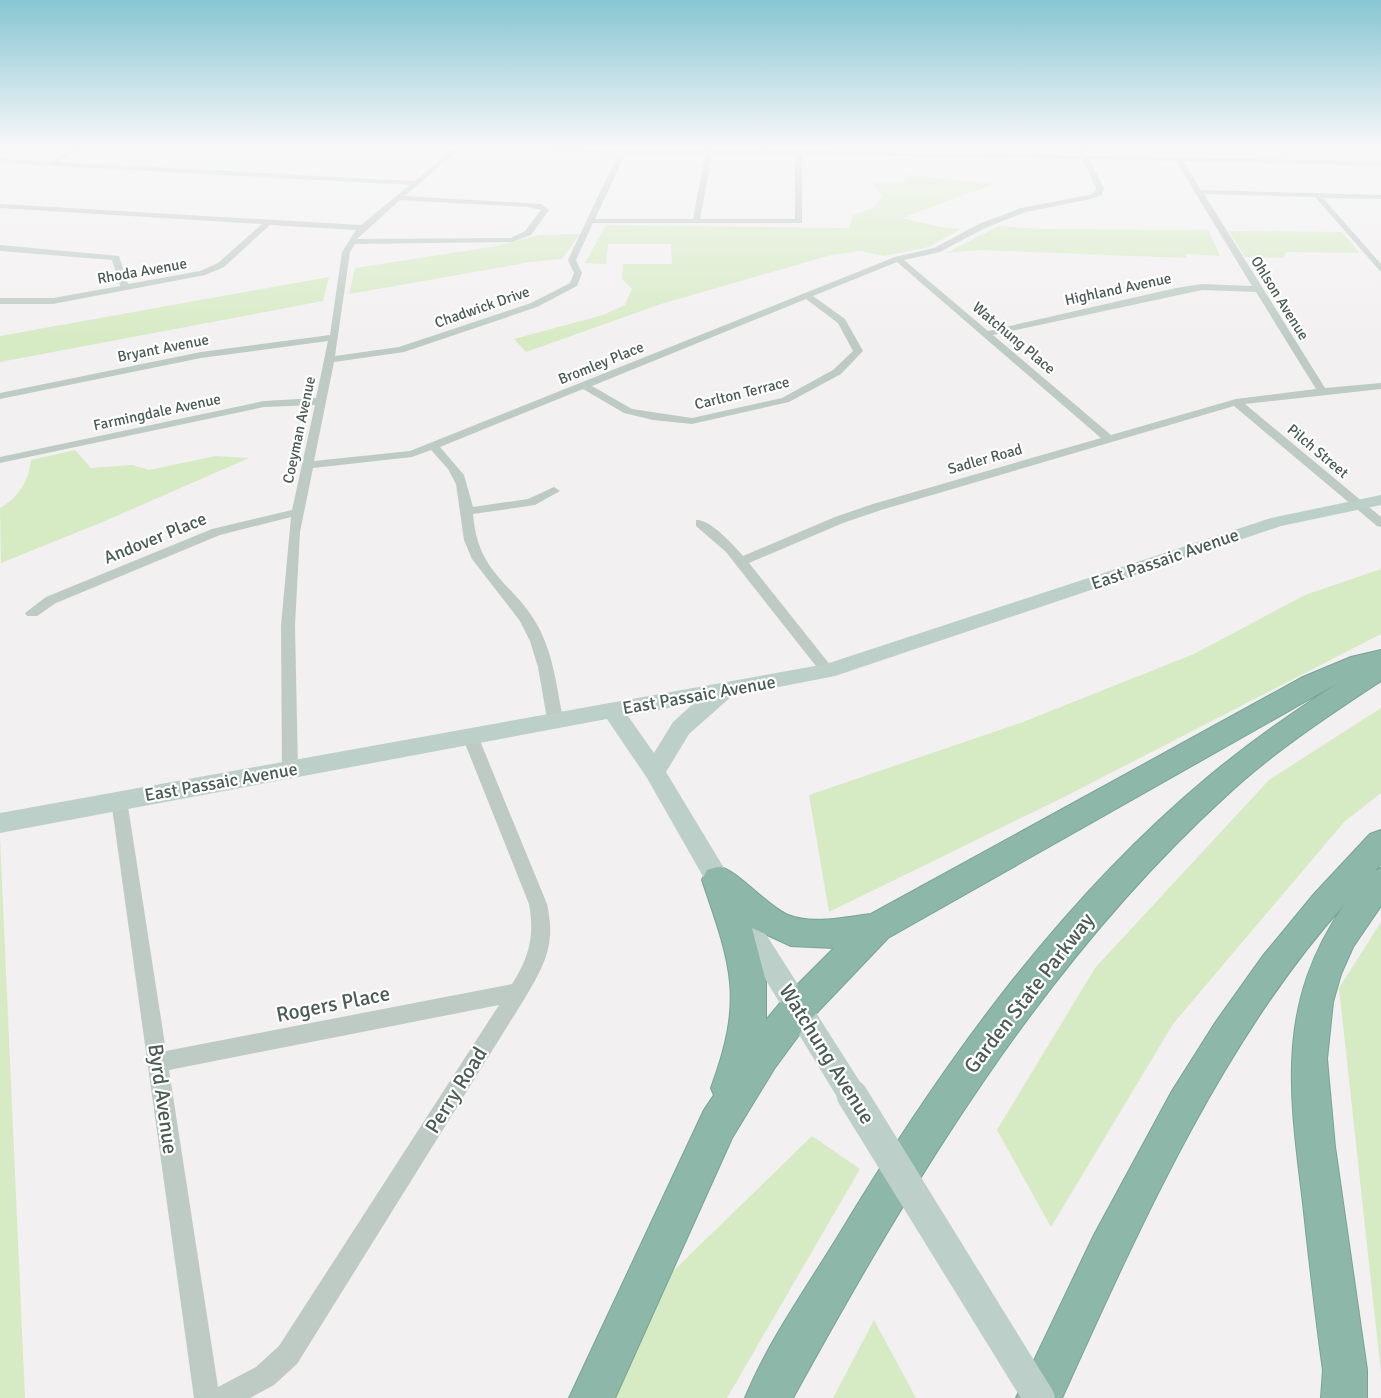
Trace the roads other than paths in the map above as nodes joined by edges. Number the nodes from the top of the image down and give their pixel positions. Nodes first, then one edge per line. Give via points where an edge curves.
1 (112, 212) edge
2 (381, 212) edge
3 (543, 212) edge
4 (594, 212) edge
5 (698, 212) edge
6 (799, 212) edge
7 (1018, 212) edge
8 (1211, 212) edge
9 (1332, 212) edge
10 (270, 221) junction
11 (590, 221) junction
12 (696, 221) junction
13 (363, 228) junction
14 (352, 242) junction
15 (0, 248) edge
16 (898, 259) junction
17 (1381, 269) edge
18 (124, 288) junction
19 (1259, 289) junction
20 (807, 296) junction
21 (0, 301) edge
22 (986, 334) junction
23 (334, 337) junction
24 (329, 360) junction
25 (585, 386) junction
26 (1381, 386) edge
27 (1322, 391) junction
28 (0, 396) edge
29 (321, 401) junction
30 (1236, 402) junction
31 (1110, 440) junction
32 (433, 446) junction
33 (0, 460) edge
34 (308, 465) junction
35 (554, 491) dead end
36 (1381, 500) edge
37 (1358, 503) junction
38 (467, 511) junction
39 (298, 512) junction
40 (700, 523) dead end
41 (1381, 523) edge
42 (741, 562) junction
43 (32, 613) dead end
44 (1381, 659) edge
45 (1381, 668) edge
46 (828, 671) junction
47 (749, 686) junction
48 (613, 711) junction
49 (555, 719) junction
50 (470, 736) junction
51 (290, 770) junction
52 (655, 772) junction
53 (119, 800) junction
54 (0, 823) edge
55 (1381, 843) edge
56 (718, 880) junction
57 (1381, 882) edge
58 (876, 928) junction
59 (518, 992) junction
60 (798, 1008) junction
61 (158, 1062) junction
62 (718, 1124) junction
63 (207, 1398) edge
64 (224, 1398) edge
65 (591, 1398) edge
66 (768, 1398) edge
67 (1039, 1398) edge
68 (1344, 1398) edge

1 - 10 street
2 - 13 street, Coeyman Avenue
3 - 14 street via 528,233 512,240
4 - 11 street, Chadwick Drive
5 - 12 street
6 - 12 street via 799,221
7 - 16 street, Bromley Place via 937,250
8 - 19 street, Ohlson Avenue
9 - 17 street
10 - 13 street
10 - 18 street, Rhoda Avenue via 211,270
11 - 12 street
11 - 24 street, Chadwick Drive via 572,260 578,273 574,284 556,295 401,351
13 - 14 street, Coeyman Avenue
14 - 23 street, Coeyman Avenue via 346,252
15 - 18 street via 116,258
16 - 20 street, Bromley Place
16 - 22 street, Watchung Place
18 - 21 street, Rhoda Avenue via 53,301
19 - 22 street, Highland Avenue via 1202,287 1176,291
19 - 27 street, Ohlson Avenue
20 - 25 street, Bromley Place
20 - 25 street, Carlton Terrace via 842,321 858,351 837,372 785,400 712,418 681,421 628,411
22 - 31 street, Watchung Place
23 - 24 street, Coeyman Avenue
23 - 28 street, Bryant Avenue via 201,355
24 - 29 street, Coeyman Avenue
25 - 32 street, Bromley Place
26 - 27 street, Sadler Road
27 - 30 street, Sadler Road
29 - 33 street, Farmingdale Avenue via 264,404
29 - 34 street, Coeyman Avenue
30 - 31 street, Sadler Road
30 - 37 street, Pilch Street
31 - 42 street, Sadler Road via 877,507
32 - 34 street, Bromley Place via 412,454
32 - 38 street via 461,477
34 - 39 street, Coeyman Avenue
35 - 38 street via 531,502
36 - 37 main road, East Passaic Avenue
37 - 41 street, Pilch Street
37 - 46 main road, East Passaic Avenue via 1237,535
38 - 49 street via 472,548 482,566 537,637
39 - 43 street, Andover Place via 216,532 51,600
39 - 51 street, Coeyman Avenue via 288,625
40 - 42 street
42 - 46 street
44 - 58 highway via 1360,663 1312,684
45 - 66 highway, Garden State Parkway via 1291,728 1216,787 1142,858 1062,947 977,1056 893,1183
46 - 47 main road, East Passaic Avenue
47 - 48 main road, East Passaic Avenue
47 - 52 main road via 701,707 681,725
48 - 49 main road, East Passaic Avenue
48 - 52 main road, Watchung Avenue
49 - 50 main road, East Passaic Avenue
50 - 51 main road, East Passaic Avenue
50 - 59 street, Perry Road via 538,904 544,929 541,948
51 - 53 main road, East Passaic Avenue
52 - 56 main road, Watchung Avenue
53 - 54 main road, East Passaic Avenue
53 - 61 street, Byrd Avenue
55 - 67 highway via 1285,950 1215,1051 1142,1182
56 - 58 highway via 774,927 818,935
56 - 60 main road, Watchung Avenue
56 - 62 highway via 743,958 750,997 746,1031
57 - 68 highway via 1338,942 1323,976 1314,1015 1310,1061 1312,1119 1344,1371
58 - 60 highway
59 - 61 street, Rogers Place
59 - 64 street, Perry Road via 288,1355 265,1376
60 - 62 highway via 761,1056
60 - 67 main road, Watchung Avenue, bridge
61 - 63 street, Byrd Avenue
62 - 65 highway

